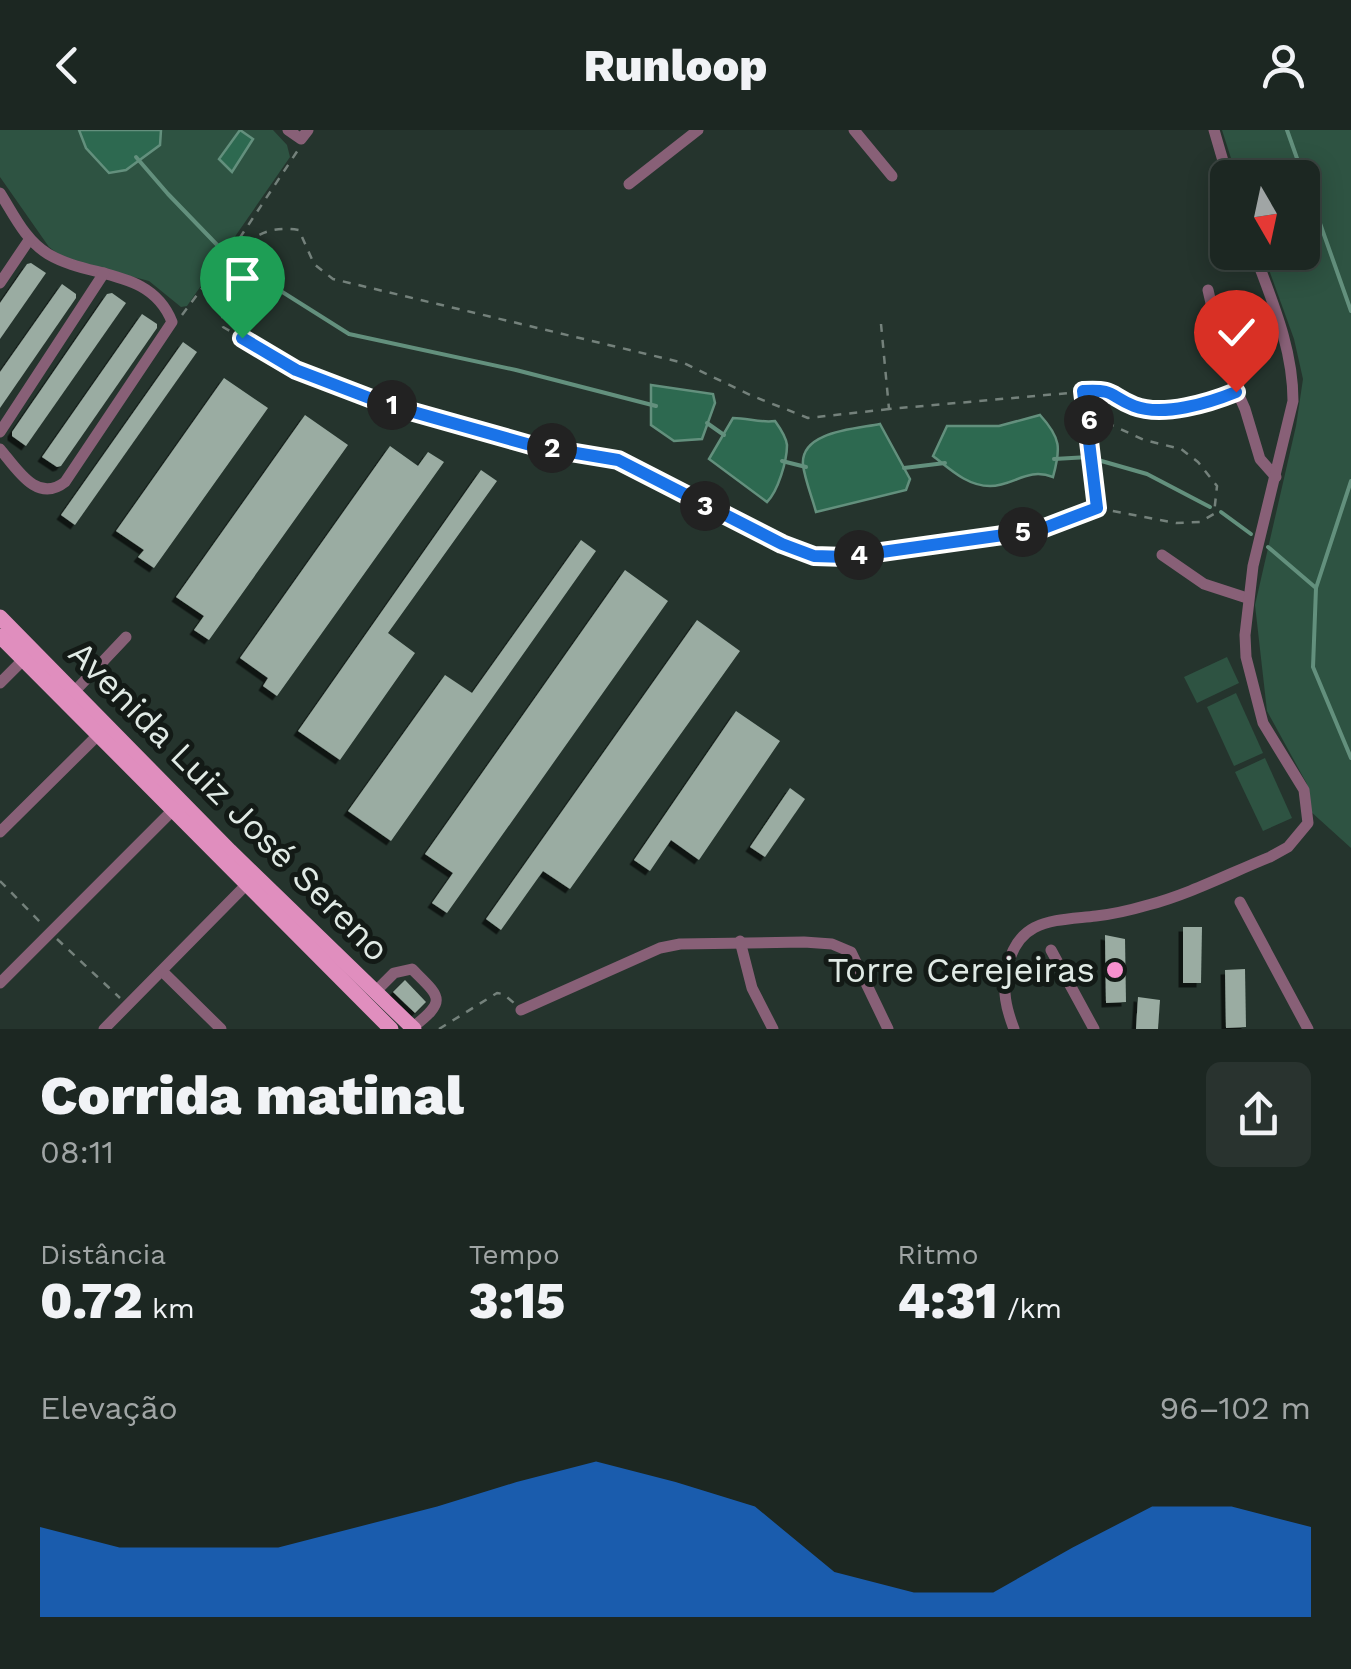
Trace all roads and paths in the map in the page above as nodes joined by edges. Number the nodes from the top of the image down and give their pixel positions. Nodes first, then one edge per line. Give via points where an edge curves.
1 (288, 130) edge
2 (698, 130) edge
3 (854, 130) edge
4 (1214, 130) edge
5 (304, 134) edge
6 (1223, 160) edge
7 (892, 176) dead end
8 (630, 184) dead end
9 (0, 193) edge
10 (29, 240) junction
11 (1260, 270) edge
12 (104, 273) junction
13 (0, 283) edge
14 (1208, 290) dead end
15 (172, 322) junction
16 (880, 324) dead end
17 (1083, 391) junction
18 (1236, 392) junction
19 (890, 409) junction
20 (1088, 414) junction
21 (0, 432) edge
22 (0, 449) edge
23 (1276, 477) junction
24 (1097, 508) junction
25 (1162, 555) dead end
26 (1247, 598) junction
27 (0, 618) edge
28 (0, 636) edge
29 (126, 636) dead end
30 (23, 660) junction
31 (0, 683) edge
32 (74, 692) junction
33 (98, 735) junction
34 (173, 810) junction
35 (0, 832) edge
36 (0, 880) edge
37 (247, 884) junction
38 (1240, 902) dead end
39 (50, 933) junction
40 (740, 941) junction
41 (1051, 950) dead end
42 (162, 970) junction
43 (0, 982) edge
44 (380, 993) junction
45 (128, 1005) junction
46 (371, 1008) junction
47 (520, 1010) joint
48 (414, 1028) edge
49 (104, 1029) edge
50 (221, 1029) edge
51 (391, 1029) edge
52 (440, 1029) edge
53 (772, 1029) edge
54 (888, 1029) edge
55 (1014, 1029) edge
56 (1094, 1029) edge
57 (1308, 1029) edge

1 - 5 street
2 - 8 street
3 - 7 street
4 - 6 street
5 - 15 path via 229,253
9 - 10 street
10 - 12 street via 60,260
10 - 13 street
11 - 23 street via 1293,374
12 - 15 street via 151,292
12 - 21 street
14 - 18 street
15 - 22 street via 57,488 32,486
16 - 19 path
17 - 18 path via 1110,390 1144,409
17 - 19 path
17 - 20 path
18 - 23 street via 1260,459
19 - 24 path via 808,418 684,363 333,279 314,264 299,230 282,227 250,242 232,263 222,295 223,327 296,370 385,404 534,446 618,460 814,556 1039,530
20 - 24 path
20 - 24 path via 1181,449 1216,486 1214,514 1200,522
23 - 26 street
25 - 26 street via 1204,584
26 - 55 street via 1253,688 1263,722 1304,790 1309,814 1303,833 1270,857 1154,904 1036,925 1014,946 1008,965 1004,989
27 - 32 main road, Avenida Luiz José Sereno
28 - 30 main road, Avenida Luiz José Sereno
29 - 32 street
30 - 31 street
30 - 33 main road, Avenida Luiz José Sereno
32 - 44 main road, Avenida Luiz José Sereno
33 - 34 main road, Avenida Luiz José Sereno
33 - 35 street
34 - 37 main road, Avenida Luiz José Sereno
34 - 39 street
36 - 39 path
37 - 42 street
37 - 46 main road, Avenida Luiz José Sereno
38 - 57 street
39 - 43 street
39 - 45 path
40 - 47 street via 660,948
40 - 53 street
40 - 54 street via 846,948 860,964
41 - 56 street
42 - 45 street
42 - 50 street
44 - 46 main road
44 - 48 main road, Avenida Luiz José Sereno
44 - 48 street via 394,973 412,969 436,993 434,1010
45 - 49 street
46 - 51 main road, Avenida Luiz José Sereno
47 - 52 path via 496,993

